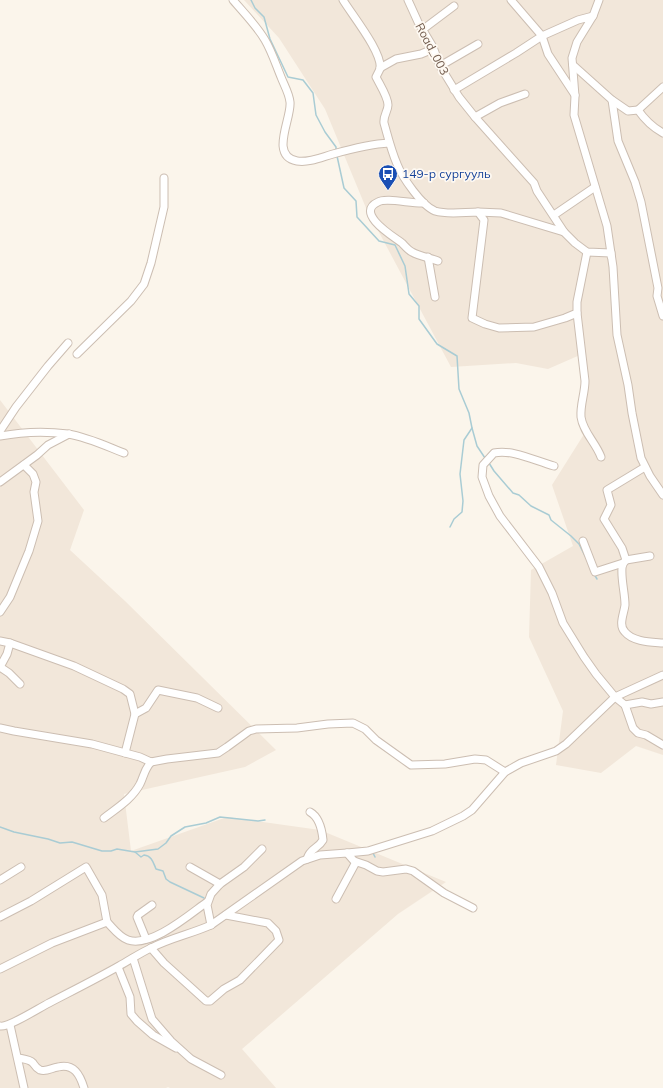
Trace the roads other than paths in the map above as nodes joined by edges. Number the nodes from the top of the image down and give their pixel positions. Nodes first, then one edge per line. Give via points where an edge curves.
1 (233, 0) edge
2 (343, 0) edge
3 (408, 0) edge
4 (511, 0) edge
5 (599, 0) edge
6 (454, 6) dead end
7 (593, 16) junction
8 (422, 30) junction
9 (542, 36) junction
10 (478, 44) dead end
11 (434, 48) junction
12 (573, 65) junction
13 (440, 66) junction
14 (380, 68) junction
15 (663, 87) edge
16 (454, 90) junction
17 (525, 94) dead end
18 (575, 96) junction
19 (612, 100) junction
20 (638, 110) junction
21 (475, 117) junction
22 (663, 133) edge
23 (389, 143) junction
24 (164, 178) dead end
25 (595, 187) junction
26 (424, 203) junction
27 (478, 212) junction
28 (554, 215) junction
29 (564, 232) junction
30 (587, 252) junction
31 (611, 252) junction
32 (428, 257) junction
33 (438, 261) dead end
34 (435, 297) dead end
35 (577, 313) junction
36 (663, 314) edge
37 (68, 343) dead end
38 (77, 354) dead end
39 (0, 431) edge
40 (69, 434) junction
41 (0, 436) edge
42 (124, 453) dead end
43 (601, 457) dead end
44 (24, 466) junction
45 (554, 466) dead end
46 (645, 467) junction
47 (1, 483) edge
48 (663, 495) edge
49 (583, 541) dead end
50 (650, 556) dead end
51 (625, 561) junction
52 (0, 612) edge
53 (0, 642) edge
54 (10, 643) junction
55 (663, 643) edge
56 (0, 667) edge
57 (663, 674) edge
58 (20, 684) dead end
59 (615, 697) junction
60 (663, 702) edge
61 (625, 705) junction
62 (218, 708) dead end
63 (135, 714) junction
64 (0, 728) edge
65 (663, 745) edge
66 (125, 753) junction
67 (151, 762) junction
68 (505, 772) junction
69 (310, 812) dead end
70 (104, 818) dead end
71 (262, 849) dead end
72 (347, 853) junction
73 (307, 859) junction
74 (356, 862) junction
75 (21, 866) dead end
76 (190, 867) dead end
77 (0, 880) edge
78 (220, 884) junction
79 (336, 899) dead end
80 (207, 902) junction
81 (152, 905) dead end
82 (473, 908) dead end
83 (226, 915) junction
84 (0, 917) edge
85 (107, 922) junction
86 (211, 925) junction
87 (162, 933) junction
88 (146, 939) junction
89 (166, 941) junction
90 (151, 948) junction
91 (133, 958) junction
92 (118, 967) junction
93 (0, 969) edge
94 (3, 1027) edge
95 (179, 1048) junction
96 (18, 1058) junction
97 (221, 1075) dead end
98 (24, 1088) edge
99 (84, 1088) edge

1 - 23 street via 265,40 288,93 290,108 283,142 284,150 291,159 303,162 374,144
2 - 14 street via 370,39
3 - 8 street, Road_003
4 - 9 street
5 - 7 street
6 - 8 street
7 - 9 street
7 - 12 street via 577,42 572,58
8 - 11 street, Road_003
9 - 16 street
9 - 18 street via 548,54
10 - 13 street
11 - 13 street, Road_003
11 - 14 street via 421,54 396,59
12 - 18 street
12 - 19 street
13 - 16 street, Road_003
14 - 23 street via 376,77 388,99 384,121
15 - 20 street
16 - 21 street, Road_003
17 - 21 street via 500,103
18 - 25 street via 574,115
19 - 20 street via 628,111
19 - 36 street via 618,141 636,182 641,202
20 - 22 street via 654,128
21 - 28 street, Road_003 via 534,183
23 - 26 street via 397,166
24 - 38 street via 164,207 144,284 131,301
25 - 28 street
25 - 31 street
26 - 27 street via 441,212
26 - 32 street via 378,201 373,205 371,215 386,232 412,252
27 - 29 street via 502,213
27 - 35 street via 484,220 472,318 499,328 534,327
28 - 29 street, Road_003
29 - 30 street
30 - 31 street
30 - 35 street
31 - 46 street via 617,335 641,458
32 - 33 street
32 - 34 street
35 - 43 street via 585,392 581,417
37 - 39 street via 16,407
40 - 41 street
40 - 42 street
40 - 44 street via 48,445
44 - 47 street
44 - 52 street via 33,474 36,482 34,492 38,521 10,597
45 - 59 street via 513,454 494,453 483,465 482,477 500,516 540,567 564,623 584,657
46 - 48 street
46 - 51 street via 607,490 611,505 604,519 622,548
49 - 51 street via 595,572
50 - 51 street
51 - 55 street via 622,569 624,632 641,640
53 - 54 street
54 - 56 street
54 - 63 street via 74,666 123,689 130,694
56 - 58 street
57 - 59 street
59 - 61 street
59 - 68 street via 556,751 521,763
60 - 61 street
61 - 65 street via 633,728
62 - 63 street via 197,698 158,690 146,708
63 - 66 street
64 - 66 street via 92,744
66 - 67 street
67 - 68 street via 218,752 256,729 353,723 365,729 411,765 445,764 475,759 486,760
67 - 70 street via 130,797
68 - 72 street via 472,810 463,816 432,831 398,842 368,851
69 - 73 street via 320,826 323,840 309,852
71 - 78 street via 240,870
72 - 73 street via 320,855
72 - 74 street
73 - 83 street
74 - 79 street
74 - 82 street via 381,872 410,870 444,893
75 - 77 street
76 - 78 street
78 - 80 street
80 - 86 street
80 - 87 street
81 - 88 street via 137,917
83 - 86 street
83 - 90 street via 268,923 276,931 279,940 240,980 210,1001 206,1001
84 - 85 street via 86,867 102,895
85 - 88 street via 126,940
85 - 93 street via 52,943
86 - 89 street
87 - 88 street
87 - 89 street
89 - 90 street
90 - 91 street
91 - 92 street
91 - 95 street via 152,1019
92 - 94 street
92 - 95 street via 130,997 131,1014 153,1035 168,1045
94 - 96 street
95 - 97 street via 190,1059
96 - 98 street
96 - 99 street via 29,1060 38,1069 43,1070 65,1066 71,1068 77,1071

